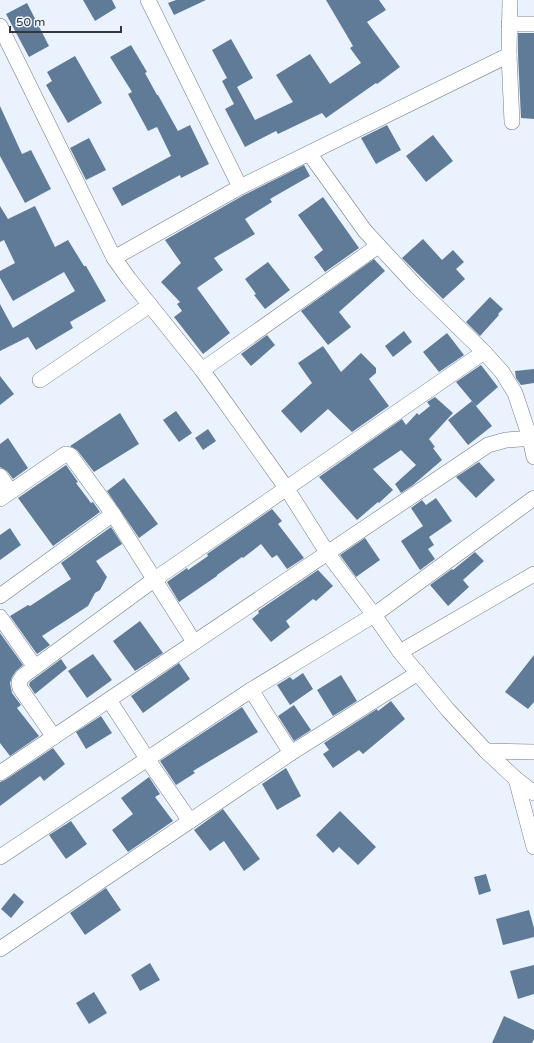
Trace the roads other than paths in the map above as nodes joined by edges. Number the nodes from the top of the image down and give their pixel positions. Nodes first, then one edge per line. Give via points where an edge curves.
1 (148, 0) edge
2 (510, 0) edge
3 (509, 24) junction
4 (534, 24) edge
5 (0, 26) edge
6 (509, 55) junction
7 (512, 122) dead end
8 (309, 153) junction
9 (240, 187) junction
10 (378, 246) junction
11 (114, 258) junction
12 (150, 305) junction
13 (484, 352) junction
14 (202, 370) junction
15 (40, 380) dead end
16 (532, 438) edge
17 (534, 457) edge
18 (0, 476) edge
19 (287, 489) junction
20 (5, 495) edge
21 (534, 498) edge
22 (113, 514) junction
23 (328, 554) junction
24 (534, 574) edge
25 (155, 579) junction
26 (0, 596) edge
27 (374, 615) junction
28 (0, 617) edge
29 (194, 642) junction
30 (400, 652) junction
31 (35, 667) junction
32 (418, 673) junction
33 (250, 690) junction
34 (110, 700) junction
35 (54, 737) junction
36 (486, 751) junction
37 (534, 752) edge
38 (291, 753) junction
39 (148, 760) junction
40 (0, 774) edge
41 (516, 779) junction
42 (534, 793) edge
43 (190, 821) junction
44 (534, 847) edge
45 (0, 857) edge
46 (0, 949) edge

1 - 9 street
2 - 3 street
3 - 4 street
3 - 6 street
5 - 11 street
6 - 7 street
6 - 8 street
8 - 9 street
8 - 10 street
9 - 11 street
10 - 13 street
10 - 14 street
11 - 12 street
12 - 14 street
12 - 15 street
13 - 16 street via 502,372 515,393
13 - 19 street
14 - 19 street
16 - 17 street
16 - 23 street via 506,440 488,446
18 - 20 street
19 - 23 street
19 - 25 street
20 - 22 street via 68,454
21 - 27 street
22 - 25 street
22 - 26 street
23 - 27 street
23 - 29 street
24 - 30 street
25 - 29 street
25 - 31 street
27 - 30 street
27 - 33 street
28 - 31 street
29 - 34 street
30 - 32 street
31 - 35 street via 23,676 19,684
32 - 36 street
32 - 38 street
33 - 38 street
33 - 39 street
34 - 35 street
34 - 39 street
35 - 40 street
36 - 37 street
36 - 41 street
38 - 43 street
39 - 43 street
39 - 45 street
41 - 42 street
41 - 44 street
43 - 46 street

